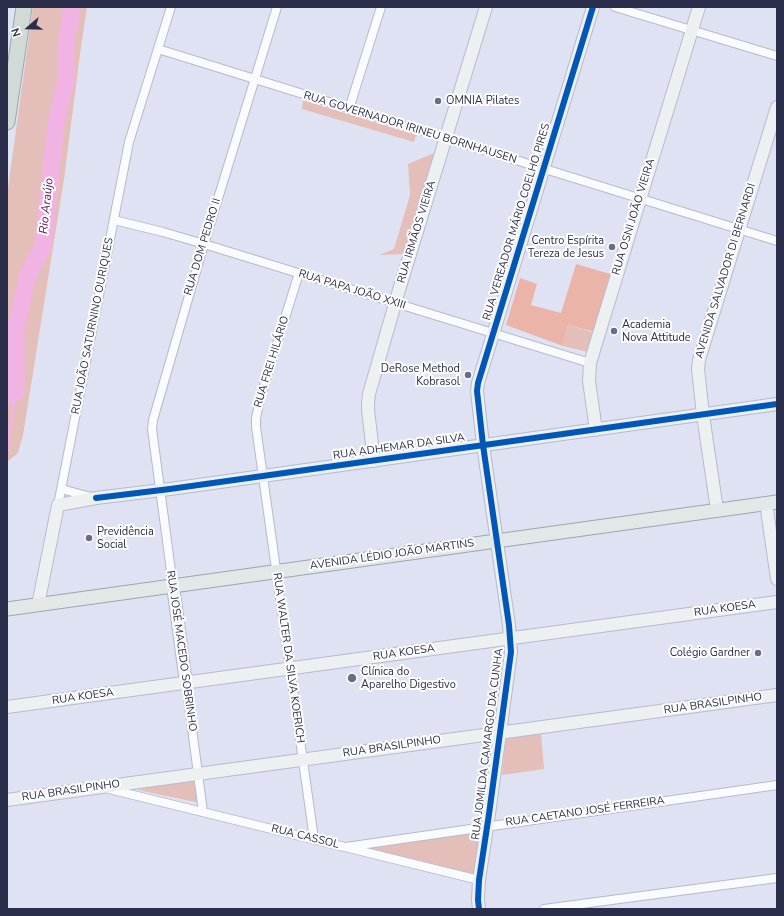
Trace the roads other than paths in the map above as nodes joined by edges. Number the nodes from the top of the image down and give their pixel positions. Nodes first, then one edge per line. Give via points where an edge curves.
1 (24, 7) edge
2 (171, 7) edge
3 (276, 7) edge
4 (381, 7) edge
5 (486, 7) edge
6 (593, 7) edge
7 (615, 7) edge
8 (699, 7) edge
9 (692, 30) junction
10 (158, 49) junction
11 (777, 56) edge
12 (254, 79) junction
13 (777, 107) edge
14 (349, 109) junction
15 (7, 122) edge
16 (446, 139) junction
17 (544, 169) junction
18 (640, 199) junction
19 (114, 220) junction
20 (739, 230) junction
21 (777, 242) edge
22 (204, 244) junction
23 (299, 273) junction
24 (395, 303) junction
25 (493, 334) junction
26 (590, 363) junction
27 (777, 404) edge
28 (703, 415) junction
29 (596, 430) junction
30 (483, 445) junction
31 (374, 461) junction
32 (262, 476) junction
33 (65, 490) dead end
34 (160, 490) junction
35 (96, 498) junction
36 (772, 502) edge
37 (58, 505) junction
38 (717, 510) junction
39 (496, 541) junction
40 (276, 572) junction
41 (777, 579) edge
42 (173, 586) junction
43 (777, 602) edge
44 (38, 605) junction
45 (7, 609) edge
46 (510, 638) junction
47 (290, 669) junction
48 (186, 683) junction
49 (777, 695) edge
50 (7, 707) edge
51 (500, 733) junction
52 (303, 760) junction
53 (198, 774) junction
54 (777, 785) edge
55 (102, 787) junction
56 (7, 800) edge
57 (203, 812) junction
58 (488, 826) junction
59 (314, 839) junction
60 (346, 847) junction
61 (777, 878) edge
62 (479, 880) junction
63 (479, 909) edge
64 (544, 909) edge

1 - 15 highway
2 - 10 street, RUA JOÃO SATURNINO OURIQUES
3 - 12 street, RUA DOM PEDRO II
4 - 14 street
5 - 16 street, RUA IRMÃOS VIEIRA
6 - 17 street, RUA VEREADOR MÁRIO COELHO PIRES
7 - 9 street
8 - 9 street, RUA OSNI JOÃO VIEIRA
9 - 11 street
9 - 18 street, RUA OSNI JOÃO VIEIRA
10 - 12 street, RUA GOVERNADOR IRINEU BORNHAUSEN
10 - 19 street, RUA JOÃO SATURNINO OURIQUES via 130,142
12 - 14 street, RUA GOVERNADOR IRINEU BORNHAUSEN
12 - 22 street, RUA DOM PEDRO II
13 - 20 street, AVENIDA SALVADOR DI BERNARDI
14 - 16 street, RUA GOVERNADOR IRINEU BORNHAUSEN
16 - 17 street, RUA GOVERNADOR IRINEU BORNHAUSEN
16 - 24 street, RUA IRMÃOS VIEIRA
17 - 18 street, RUA GOVERNADOR IRINEU BORNHAUSEN
17 - 25 street, RUA VEREADOR MÁRIO COELHO PIRES
18 - 20 street, RUA GOVERNADOR IRINEU BORNHAUSEN
18 - 26 street, RUA OSNI JOÃO VIEIRA
19 - 22 street, RUA PAPA JOÃO XXIII
19 - 37 street, RUA JOÃO SATURNINO OURIQUES
20 - 21 street, RUA GOVERNADOR IRINEU BORNHAUSEN
20 - 28 street, AVENIDA SALVADOR DI BERNARDI via 699,360
22 - 23 street, RUA PAPA JOÃO XXIII
22 - 34 street, RUA DOM PEDRO II via 153,420
23 - 24 street, RUA PAPA JOÃO XXIII
23 - 32 street, RUA FREI HILÁRIO via 260,395 256,427
24 - 25 street, RUA PAPA JOÃO XXIII
24 - 31 street, RUA IRMÃOS VIEIRA via 369,394 368,410
25 - 26 street, RUA PAPA JOÃO XXIII
25 - 30 street, RUA VEREADOR MÁRIO COELHO PIRES via 477,392
26 - 29 street, RUA OSNI JOÃO VIEIRA via 589,381
27 - 28 street, RUA ADHEMAR DA SILVA
28 - 29 street, RUA ADHEMAR DA SILVA
28 - 38 street, AVENIDA SALVADOR DI BERNARDI
29 - 30 street, RUA ADHEMAR DA SILVA
30 - 31 street, RUA ADHEMAR DA SILVA
30 - 39 street, RUA JOMILDA CAMARGO DA CUNHA
31 - 32 street, RUA ADHEMAR DA SILVA
32 - 34 street, RUA ADHEMAR DA SILVA
32 - 40 street, RUA WALTER DA SILVA KOERICH
33 - 35 street
34 - 35 street, RUA ADHEMAR DA SILVA
34 - 42 street, RUA JOSÉ MACEDO SOBRINHO
35 - 37 street, RUA ADHEMAR DA SILVA
36 - 38 main road, AVENIDA LÉDIO JOÃO MARTINS
36 - 41 street
37 - 44 street, RUA JOÃO SATURNINO OURIQUES
38 - 39 main road, AVENIDA LÉDIO JOÃO MARTINS
39 - 40 main road, AVENIDA LÉDIO JOÃO MARTINS
39 - 46 street, RUA JOMILDA CAMARGO DA CUNHA
40 - 42 main road, AVENIDA LÉDIO JOÃO MARTINS
40 - 47 street, RUA WALTER DA SILVA KOERICH
42 - 44 main road, AVENIDA LÉDIO JOÃO MARTINS
42 - 48 street, RUA JOSÉ MACEDO SOBRINHO
43 - 46 street, RUA KOESA
44 - 45 main road, AVENIDA LÉDIO JOÃO MARTINS
46 - 47 street, RUA KOESA
46 - 51 street, RUA JOMILDA CAMARGO DA CUNHA via 511,652
47 - 48 street, RUA KOESA
47 - 52 street, RUA WALTER DA SILVA KOERICH
48 - 50 street, RUA KOESA
48 - 53 street, RUA JOSÉ MACEDO SOBRINHO
49 - 51 street, RUA BRASILPINHO
51 - 52 street, RUA BRASILPINHO
51 - 58 street, RUA JOMILDA CAMARGO DA CUNHA
52 - 53 street, RUA BRASILPINHO
52 - 59 street, RUA WALTER DA SILVA KOERICH
53 - 55 street, RUA BRASILPINHO
53 - 57 street, RUA JOSÉ MACEDO SOBRINHO
54 - 58 street, RUA CAETANO JOSÉ FERREIRA
55 - 56 street, RUA BRASILPINHO
55 - 57 street, RUA CASSOL
57 - 59 street, RUA CASSOL
58 - 60 street, RUA CAETANO JOSÉ FERREIRA
58 - 62 street, RUA JOMILDA CAMARGO DA CUNHA
59 - 60 street, RUA CASSOL
60 - 62 street, RUA CASSOL
61 - 64 street
62 - 63 street

